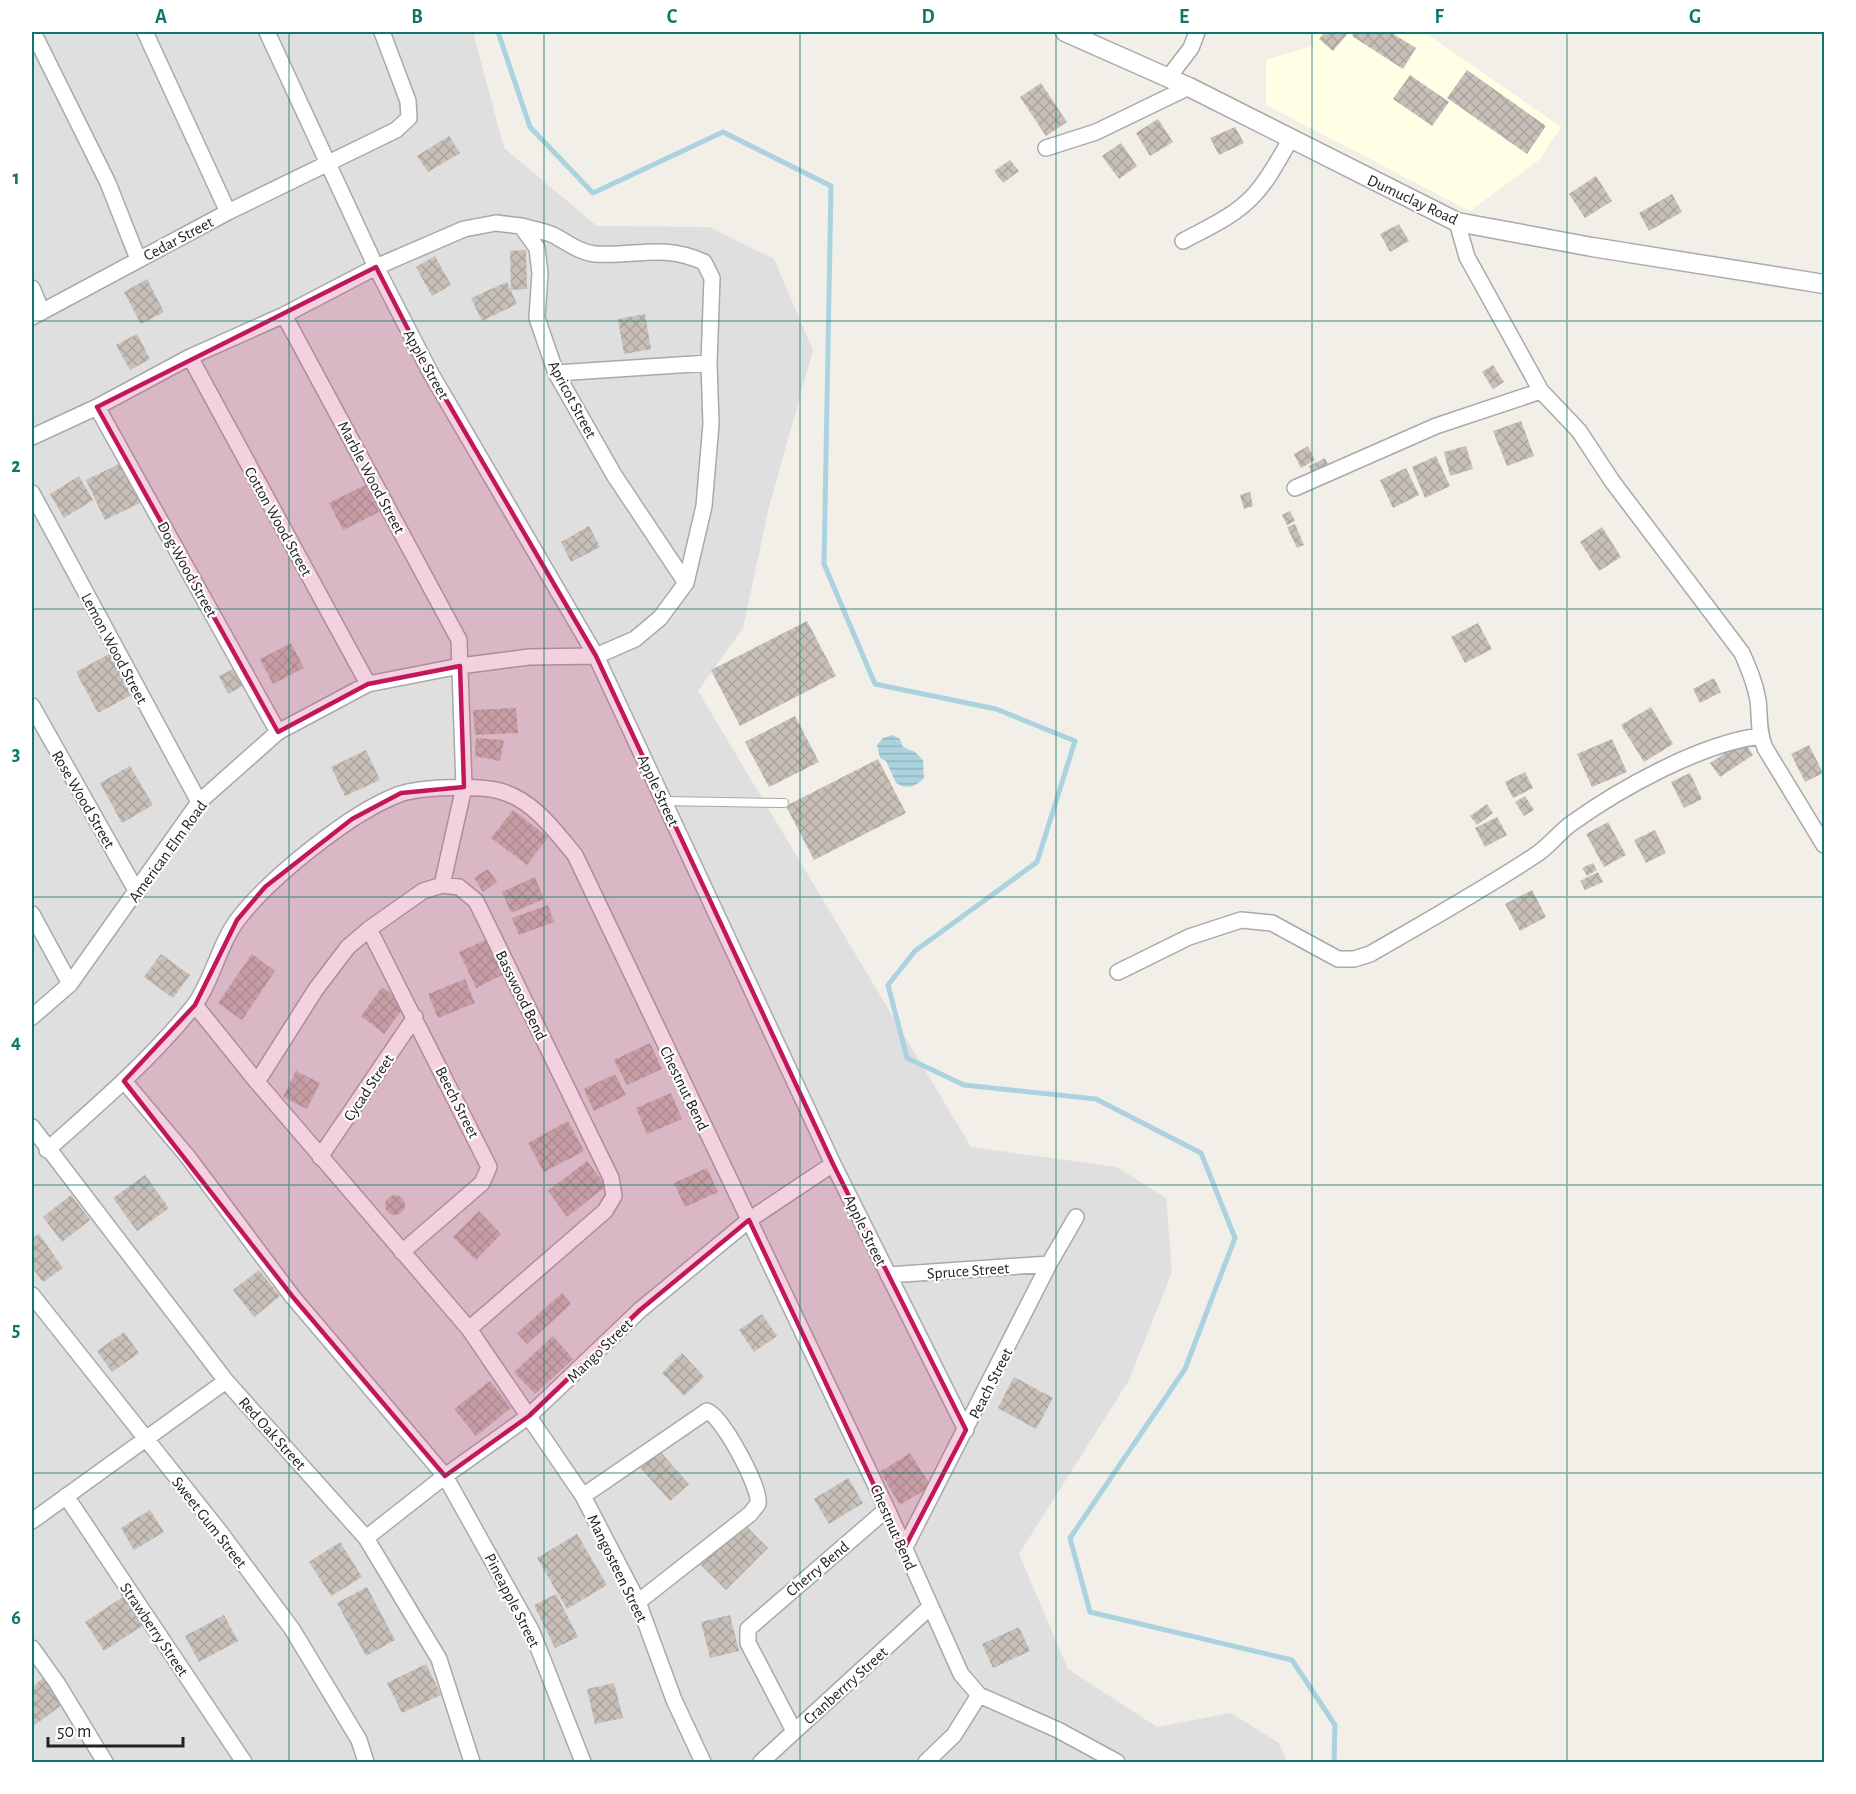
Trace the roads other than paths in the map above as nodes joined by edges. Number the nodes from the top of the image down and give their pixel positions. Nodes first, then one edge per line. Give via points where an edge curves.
1 (33, 32) edge
2 (145, 32) edge
3 (267, 32) edge
4 (382, 32) edge
5 (1065, 32) edge
6 (1197, 32) edge
7 (1168, 78) junction
8 (1189, 87) junction
9 (1290, 140) junction
10 (1046, 148) dead end
11 (327, 163) junction
12 (228, 212) junction
13 (1457, 222) junction
14 (521, 226) junction
15 (1183, 241) dead end
16 (138, 259) junction
17 (376, 267) junction
18 (1824, 284) edge
19 (32, 288) edge
20 (37, 314) edge
21 (284, 315) junction
22 (190, 357) junction
23 (709, 363) junction
24 (556, 373) junction
25 (1541, 390) junction
26 (97, 407) junction
27 (32, 436) edge
28 (1295, 488) dead end
29 (32, 493) edge
30 (686, 583) junction
31 (596, 656) junction
32 (460, 666) junction
33 (368, 684) junction
34 (32, 706) edge
35 (278, 732) junction
36 (1760, 736) junction
37 (464, 787) junction
38 (663, 801) junction
39 (199, 802) junction
40 (784, 804) dead end
41 (1824, 845) edge
42 (442, 885) junction
43 (137, 892) junction
44 (32, 914) edge
45 (369, 929) junction
46 (1118, 972) dead end
47 (70, 984) junction
48 (195, 1005) junction
49 (32, 1017) edge
50 (415, 1017) junction
51 (124, 1081) junction
52 (257, 1082) junction
53 (32, 1127) edge
54 (46, 1150) junction
55 (320, 1157) junction
56 (833, 1164) junction
57 (1076, 1217) dead end
58 (749, 1220) junction
59 (402, 1252) junction
60 (1049, 1264) junction
61 (888, 1275) junction
62 (32, 1295) edge
63 (469, 1329) junction
64 (226, 1381) junction
65 (529, 1416) junction
66 (966, 1430) junction
67 (144, 1439) junction
68 (445, 1476) junction
69 (66, 1496) junction
70 (584, 1496) junction
71 (887, 1509) junction
72 (32, 1521) edge
73 (366, 1538) junction
74 (904, 1549) junction
75 (638, 1602) junction
76 (929, 1608) junction
77 (32, 1648) edge
78 (979, 1695) junction
79 (794, 1731) junction
80 (105, 1762) edge
81 (244, 1762) edge
82 (366, 1762) edge
83 (472, 1762) edge
84 (583, 1762) edge
85 (702, 1762) edge
86 (761, 1762) edge
87 (926, 1762) edge
88 (1117, 1762) edge

1 - 16 street via 108,183
2 - 12 street
3 - 11 street, Apple Street
4 - 11 street, Cedar Street via 408,101 409,118 396,130
5 - 7 street, Dumuclay Road
6 - 7 street via 1191,48
7 - 8 street, Dumuclay Road
8 - 9 street, Dumuclay Road
8 - 10 street via 1096,132
9 - 13 street, Dumuclay Road
9 - 15 street via 1253,196
11 - 12 street, Cedar Street
11 - 17 street, Apple Street
12 - 16 street, Cedar Street
13 - 18 street, Dumuclay Road
13 - 25 street via 1467,257
14 - 17 street via 496,223 464,229
14 - 23 street via 594,254 683,253 705,262 712,278
14 - 24 street, Apricot Street via 537,248 537,318
16 - 20 street, Cedar Street
17 - 21 street
17 - 31 street, Apple Street via 430,372
19 - 20 street
21 - 22 street
21 - 32 street, Marble Wood Street via 459,640
22 - 26 street
22 - 33 street, Cotton Wood Street
23 - 24 street
23 - 30 street via 711,424 705,506
24 - 30 street, Apricot Street via 614,475
25 - 28 street via 1436,426
25 - 36 street via 1580,431 1612,481 1742,653 1758,701
26 - 27 street
26 - 35 street, Dog Wood Street
29 - 39 street, Lemon Wood Street
30 - 31 street via 660,618 635,639
31 - 32 street via 529,657
31 - 38 street, Apple Street
32 - 33 street, American Elm Road
32 - 37 street
33 - 35 street, American Elm Road
34 - 43 street, Rose Wood Street
35 - 39 street, American Elm Road
36 - 41 street
36 - 46 street via 1710,747 1588,812 1534,856 1370,954 1338,959 1272,923 1241,920 1189,937
37 - 42 street
37 - 48 street, Chestnut Bend via 401,794 352,819 265,887 237,920
37 - 58 street, Chestnut Bend via 501,791 538,812 575,855
38 - 40 lane
38 - 56 street, Apple Street
39 - 43 street, American Elm Road
42 - 45 street via 414,896
42 - 63 street, Basswood Bend via 459,887 476,901 614,1187 611,1204 605,1211
43 - 47 street, American Elm Road
44 - 47 street
45 - 50 street, Beech Street
45 - 52 street via 348,947 316,989
47 - 49 street, American Elm Road
48 - 51 street, Chestnut Bend
48 - 52 street, Mangosteen Street
50 - 55 street, Cycad Street
50 - 59 street, Beech Street via 489,1167 482,1183
51 - 54 street, Chestnut Bend
51 - 68 street, Pineapple Street via 188,1157 292,1296
52 - 55 street, Mangosteen Street
53 - 54 street, Red Oak Street
54 - 64 street, Red Oak Street
55 - 59 street, Mangosteen Street
56 - 58 street, Mango Street
56 - 61 street, Apple Street
57 - 60 street, Peach Street
58 - 65 street, Mango Street via 640,1310
58 - 71 street, Chestnut Bend
59 - 63 street, Mangosteen Street
60 - 61 street, Spruce Street
60 - 66 street, Peach Street
61 - 66 street, Apple Street
62 - 67 street, Sweet Gum Street
63 - 65 street, Mangosteen Street
64 - 67 street
64 - 73 street, Red Oak Street
65 - 68 street, Mango Street
65 - 70 street, Mangosteen Street
66 - 74 street, Peach Street
67 - 69 street
67 - 82 street, Sweet Gum Street via 292,1629 359,1740
68 - 73 street, Mango Street
68 - 84 street, Pineapple Street via 532,1632
69 - 72 street
69 - 81 street, Strawberry Street
70 - 75 street, Mangosteen Street
70 - 75 street via 707,1411 719,1419 758,1489 758,1504 750,1514
71 - 74 street, Chestnut Bend
71 - 79 street, Cherry Bend via 748,1629 748,1643
73 - 83 street, Red Oak Street via 440,1659
74 - 76 street, Chestnut Bend
75 - 85 street, Mangosteen Street
76 - 78 street, Chestnut Bend via 962,1674
76 - 79 street, Cranberrry Street
77 - 80 street
78 - 87 street via 954,1735
78 - 88 street via 1058,1730
79 - 86 street, Cranberrry Street

